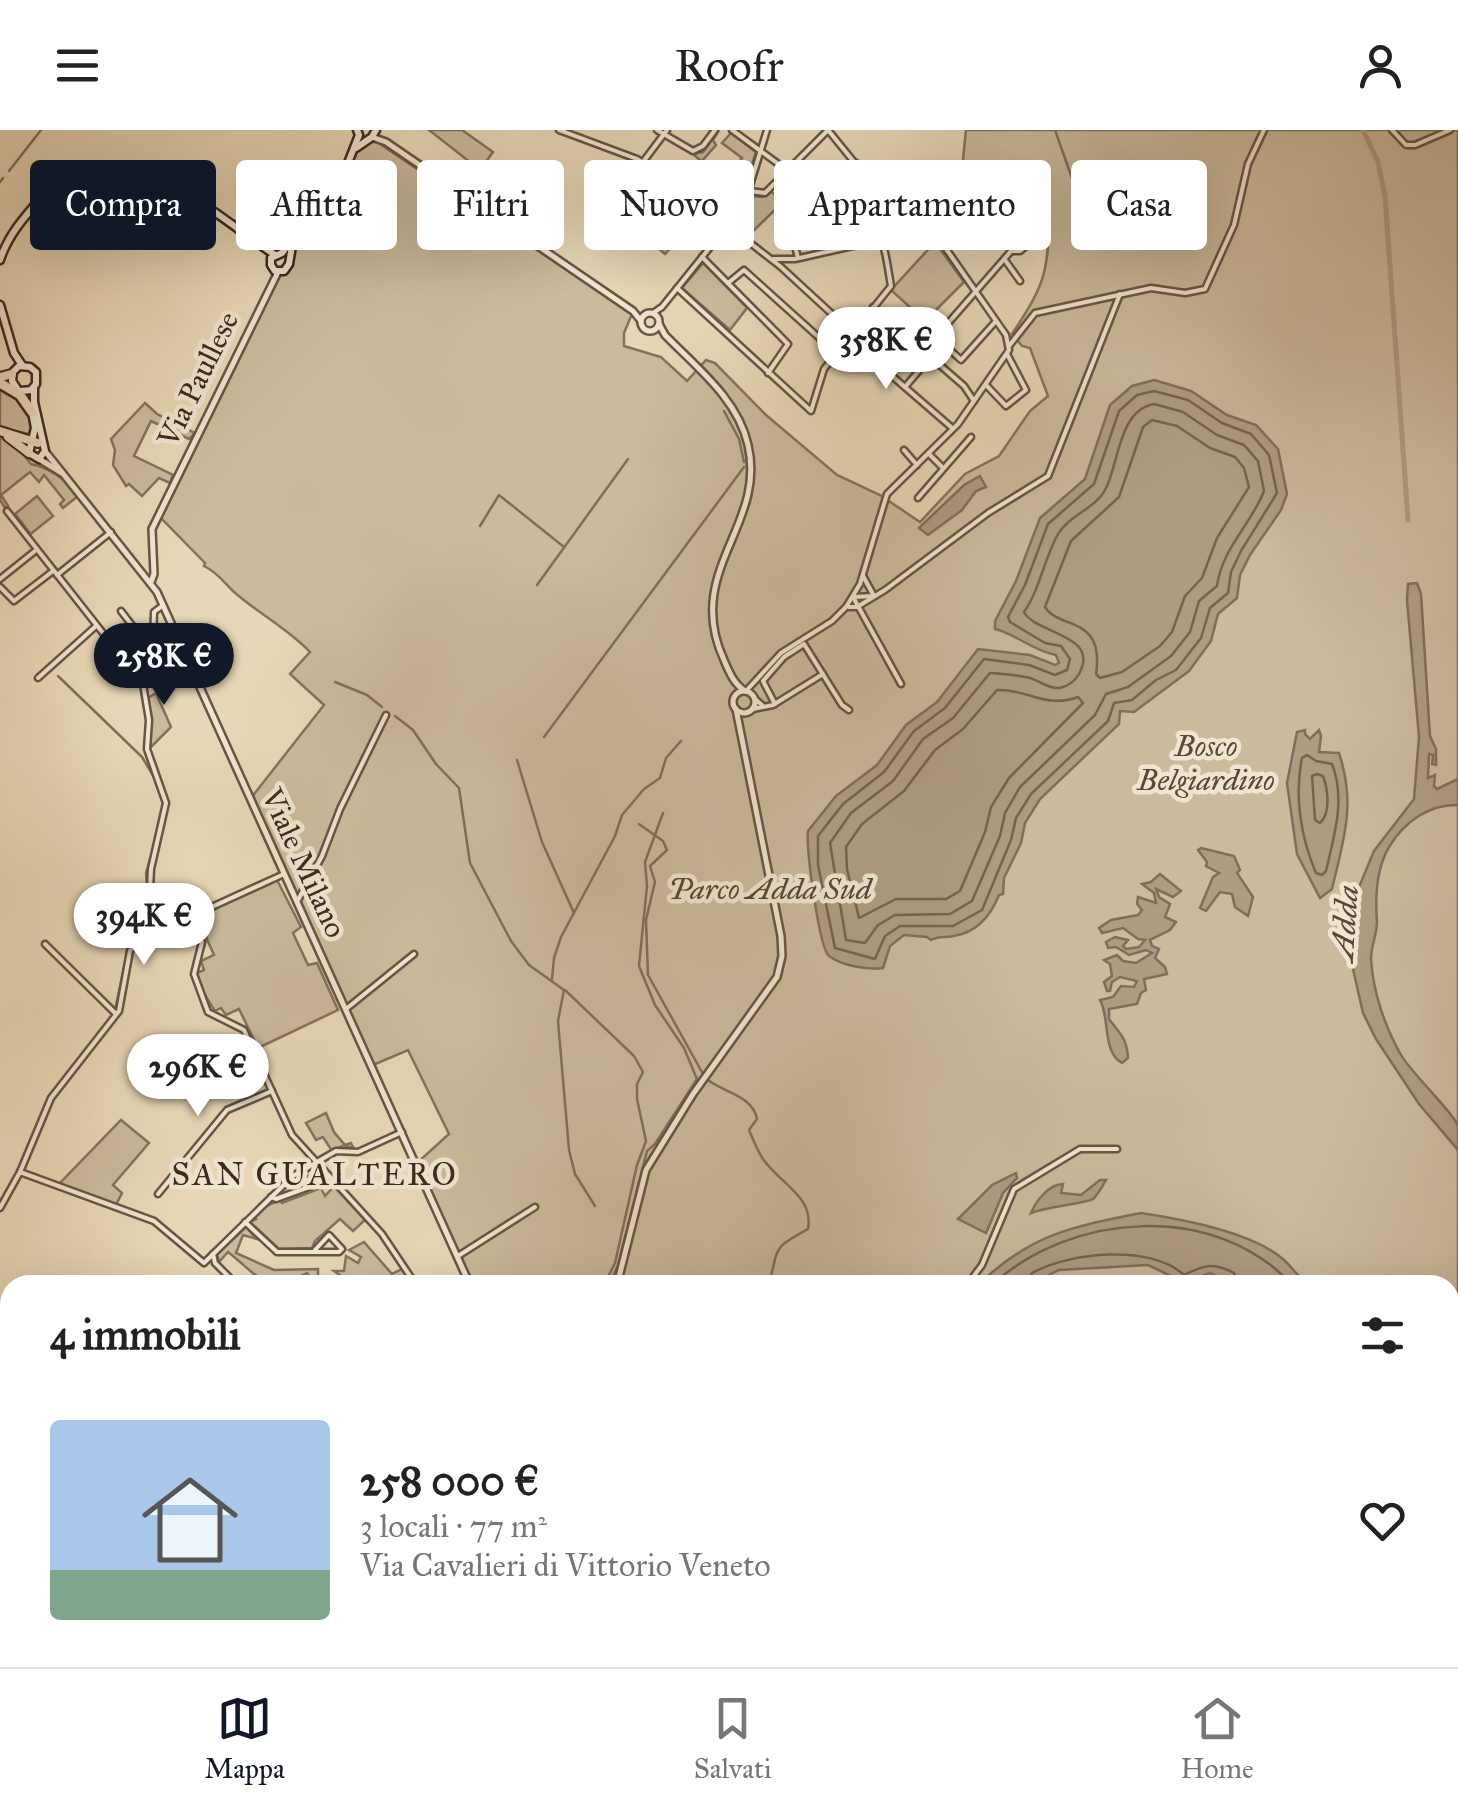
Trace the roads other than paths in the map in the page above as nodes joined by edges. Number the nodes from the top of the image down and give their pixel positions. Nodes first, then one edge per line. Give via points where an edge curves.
1 (559, 130) edge
2 (657, 130) edge
3 (715, 130) edge
4 (732, 130) edge
5 (767, 130) edge
6 (828, 130) edge
7 (1264, 130) edge
8 (1392, 130) edge
9 (1450, 130) edge
10 (665, 132) edge
11 (368, 134) edge
12 (760, 151) junction
13 (638, 160) edge
14 (644, 160) edge
15 (774, 160) edge
16 (798, 160) edge
17 (852, 160) edge
18 (754, 174) edge
19 (216, 209) edge
20 (30, 211) edge
21 (754, 246) edge
22 (708, 250) edge
23 (795, 250) edge
24 (833, 250) edge
25 (883, 250) edge
26 (944, 250) edge
27 (1013, 250) edge
28 (702, 257) junction
29 (796, 259) junction
30 (0, 260) edge
31 (1006, 260) junction
32 (277, 261) junction
33 (784, 264) junction
34 (1020, 280) dead end
35 (728, 284) junction
36 (677, 288) junction
37 (975, 292) junction
38 (1120, 294) junction
39 (0, 306) edge
40 (662, 307) junction
41 (873, 307) junction
42 (646, 316) junction
43 (659, 321) junction
44 (996, 322) junction
45 (652, 330) junction
46 (850, 332) junction
47 (9, 336) junction
48 (665, 336) junction
49 (942, 344) junction
50 (1009, 346) junction
51 (835, 352) junction
52 (1007, 354) junction
53 (931, 357) junction
54 (23, 366) junction
55 (768, 373) junction
56 (0, 380) edge
57 (15, 381) junction
58 (986, 385) junction
59 (905, 387) junction
60 (34, 388) junction
61 (974, 401) junction
62 (32, 412) junction
63 (951, 427) junction
64 (0, 432) edge
65 (971, 437) dead end
66 (34, 444) junction
67 (904, 450) dead end
68 (929, 454) junction
69 (39, 459) joint
70 (918, 466) junction
71 (944, 470) junction
72 (68, 478) junction
73 (918, 498) dead end
74 (8, 512) dead end
75 (111, 532) junction
76 (36, 550) junction
77 (154, 564) junction
78 (144, 572) junction
79 (55, 573) junction
80 (862, 576) junction
81 (0, 579) edge
82 (151, 582) junction
83 (0, 587) edge
84 (856, 596) junction
85 (874, 596) junction
86 (162, 606) junction
87 (860, 606) junction
88 (846, 607) junction
89 (121, 611) dead end
90 (96, 626) junction
91 (151, 650) junction
92 (823, 674) junction
93 (732, 677) junction
94 (38, 678) dead end
95 (143, 684) junction
96 (901, 684) dead end
97 (754, 685) junction
98 (746, 691) junction
99 (734, 698) junction
100 (754, 698) junction
101 (775, 704) junction
102 (762, 706) junction
103 (736, 709) junction
104 (750, 710) junction
105 (850, 710) dead end
106 (386, 715) dead end
107 (740, 725) junction
108 (284, 874) junction
109 (296, 901) junction
110 (181, 922) junction
111 (45, 944) dead end
112 (414, 954) dead end
113 (346, 1009) junction
114 (116, 1014) junction
115 (272, 1091) junction
116 (402, 1132) junction
117 (1117, 1149) dead end
118 (325, 1158) junction
119 (317, 1163) junction
120 (322, 1170) junction
121 (20, 1172) junction
122 (326, 1185) dead end
123 (158, 1194) dead end
124 (270, 1197) junction
125 (536, 1207) dead end
126 (0, 1208) edge
127 (245, 1222) junction
128 (315, 1250) junction
129 (214, 1253) junction
130 (458, 1256) junction
131 (227, 1275) edge
132 (410, 1275) edge
133 (466, 1275) edge
134 (620, 1275) edge
135 (974, 1275) edge

1 - 13 street
2 - 10 street
3 - 10 street via 699,150 685,150
4 - 12 street
5 - 12 street
6 - 16 street
6 - 17 street
7 - 38 street via 1248,164 1234,225 1204,289
8 - 9 street via 1415,145
10 - 14 street
11 - 32 main road, Via Paullese
11 - 42 street
12 - 15 street
12 - 18 street
19 - 32 main road
20 - 30 main road
21 - 33 street
22 - 28 street
23 - 29 street
24 - 29 street
25 - 41 street via 891,285
26 - 37 street
27 - 31 street
28 - 35 street
28 - 36 street
29 - 33 street
31 - 34 street
31 - 37 street
32 - 77 street, Via Paullese via 152,529
33 - 46 street
35 - 51 street via 748,272
35 - 55 street via 788,344
36 - 40 street
36 - 55 street
37 - 44 street
37 - 49 street via 936,338
38 - 50 street via 1035,312
38 - 85 street via 1048,476
39 - 47 main road
40 - 42 street
40 - 43 street
41 - 46 street
41 - 53 street
42 - 43 street
42 - 45 street via 643,328
43 - 45 street
43 - 48 street
44 - 49 street via 962,360
44 - 50 street
45 - 48 street
46 - 51 street
46 - 59 street
47 - 54 main road
47 - 57 main road
48 - 93 street via 732,408 748,442 752,477 712,600 715,638
49 - 53 street
50 - 52 street
51 - 55 street via 814,410
52 - 58 street
52 - 58 street via 1027,389 1006,406
53 - 59 street
53 - 61 street
54 - 57 main road
54 - 60 main road via 36,372
56 - 57 highway
56 - 62 highway
57 - 60 main road
57 - 62 main road
58 - 61 street
59 - 63 street
60 - 66 main road
61 - 63 street
62 - 66 main road
63 - 68 street
64 - 66 main road
64 - 66 main road
65 - 71 street
66 - 69 main road
66 - 72 street, Viale Milano
67 - 70 street
68 - 70 street
68 - 71 street
69 - 72 street
70 - 80 street via 885,497
71 - 73 street
72 - 75 street, Viale Milano
74 - 76 street
75 - 78 street, Viale Milano
75 - 79 street
76 - 79 street
76 - 81 street
77 - 78 street
77 - 82 street, Via Paullese
78 - 82 street, Viale Milano
79 - 83 street via 14,602
79 - 90 street
80 - 84 street
80 - 85 street
82 - 86 street, Viale Milano
84 - 85 street
84 - 87 street
84 - 88 street
85 - 87 street
86 - 91 street via 154,611
86 - 108 street, Viale Milano
87 - 88 street
87 - 96 street
88 - 97 street via 781,653
89 - 91 street
90 - 94 street
90 - 95 street
91 - 95 street
92 - 101 street
92 - 101 street via 804,644 790,652 763,682
92 - 105 street
93 - 98 street
93 - 99 street
95 - 110 street via 147,752 166,797 150,888
97 - 98 street
97 - 100 street
98 - 99 street
98 - 100 street
99 - 103 street
100 - 102 street
100 - 104 street
101 - 102 street
102 - 104 street
103 - 104 street
103 - 107 street
104 - 107 street
106 - 109 street
107 - 134 street via 781,936 779,971 646,1170
108 - 109 street, Viale Milano
108 - 110 street
109 - 113 street, Viale Milano
110 - 114 street via 133,945
110 - 115 street via 202,942 194,974 208,1012 244,1030
111 - 114 street
112 - 113 street
113 - 116 street, Viale Milano
114 - 121 street via 50,1098
115 - 119 street via 292,1135
115 - 123 street via 227,1110
116 - 118 street via 360,1152 341,1150
116 - 130 street, Viale Milano
117 - 135 street via 1080,1150 1014,1189
118 - 119 street
118 - 120 street
119 - 120 street
119 - 124 street
120 - 132 street
121 - 126 street
121 - 129 street via 154,1222 204,1262
122 - 124 street
124 - 127 street
125 - 130 street
127 - 128 street via 278,1252
127 - 129 street
128 - 128 street via 339,1252 342,1249 329,1235
129 - 131 street
130 - 133 street, Viale Milano

